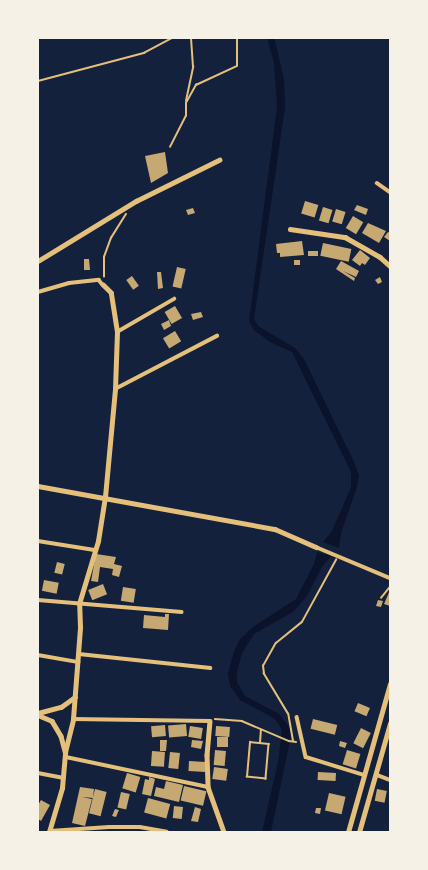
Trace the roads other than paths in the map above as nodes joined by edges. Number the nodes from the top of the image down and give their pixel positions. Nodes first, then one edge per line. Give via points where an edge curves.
1 (219, 160) dead end
2 (377, 183) dead end
3 (390, 192) edge
4 (290, 229) dead end
5 (38, 261) edge
6 (390, 266) edge
7 (103, 285) joint
8 (38, 292) edge
9 (174, 299) dead end
10 (117, 332) junction
11 (217, 336) dead end
12 (115, 389) junction
13 (38, 486) edge
14 (105, 497) junction
15 (38, 541) edge
16 (316, 547) joint
17 (94, 550) junction
18 (390, 578) edge
19 (390, 587) edge
20 (381, 598) dead end
21 (38, 600) edge
22 (79, 604) junction
23 (181, 612) dead end
24 (78, 654) junction
25 (38, 655) edge
26 (78, 662) junction
27 (210, 668) dead end
28 (390, 684) edge
29 (75, 697) junction
30 (38, 714) edge
31 (297, 717) dead end
32 (73, 719) junction
33 (210, 720) joint
34 (390, 723) edge
35 (66, 755) junction
36 (38, 773) edge
37 (364, 775) junction
38 (377, 775) junction
39 (64, 778) junction
40 (390, 780) edge
41 (208, 786) junction
42 (50, 832) edge
43 (167, 832) edge
44 (224, 832) edge
45 (348, 832) edge
46 (359, 832) edge

1 - 5 street via 136,201
2 - 3 street
4 - 6 street via 345,237 380,257
7 - 8 street via 99,280
7 - 10 street via 111,293
9 - 10 street
10 - 12 street
11 - 12 street
12 - 14 street
13 - 14 street
14 - 16 street via 275,529
14 - 17 street via 98,541
15 - 17 street
16 - 18 street
17 - 22 street
19 - 20 lane
21 - 22 street
22 - 23 street
22 - 24 street
24 - 26 street
24 - 27 street
25 - 26 street
26 - 29 street
28 - 37 main road
29 - 30 street via 61,707
29 - 32 street
30 - 35 street via 52,721 61,736
31 - 37 street via 306,757
32 - 33 street
32 - 35 street
33 - 41 street
34 - 38 main road
35 - 39 street
35 - 41 street
36 - 39 street
37 - 45 main road
38 - 40 street
38 - 46 main road
39 - 42 street
41 - 44 street
42 - 43 street via 109,826 140,827

